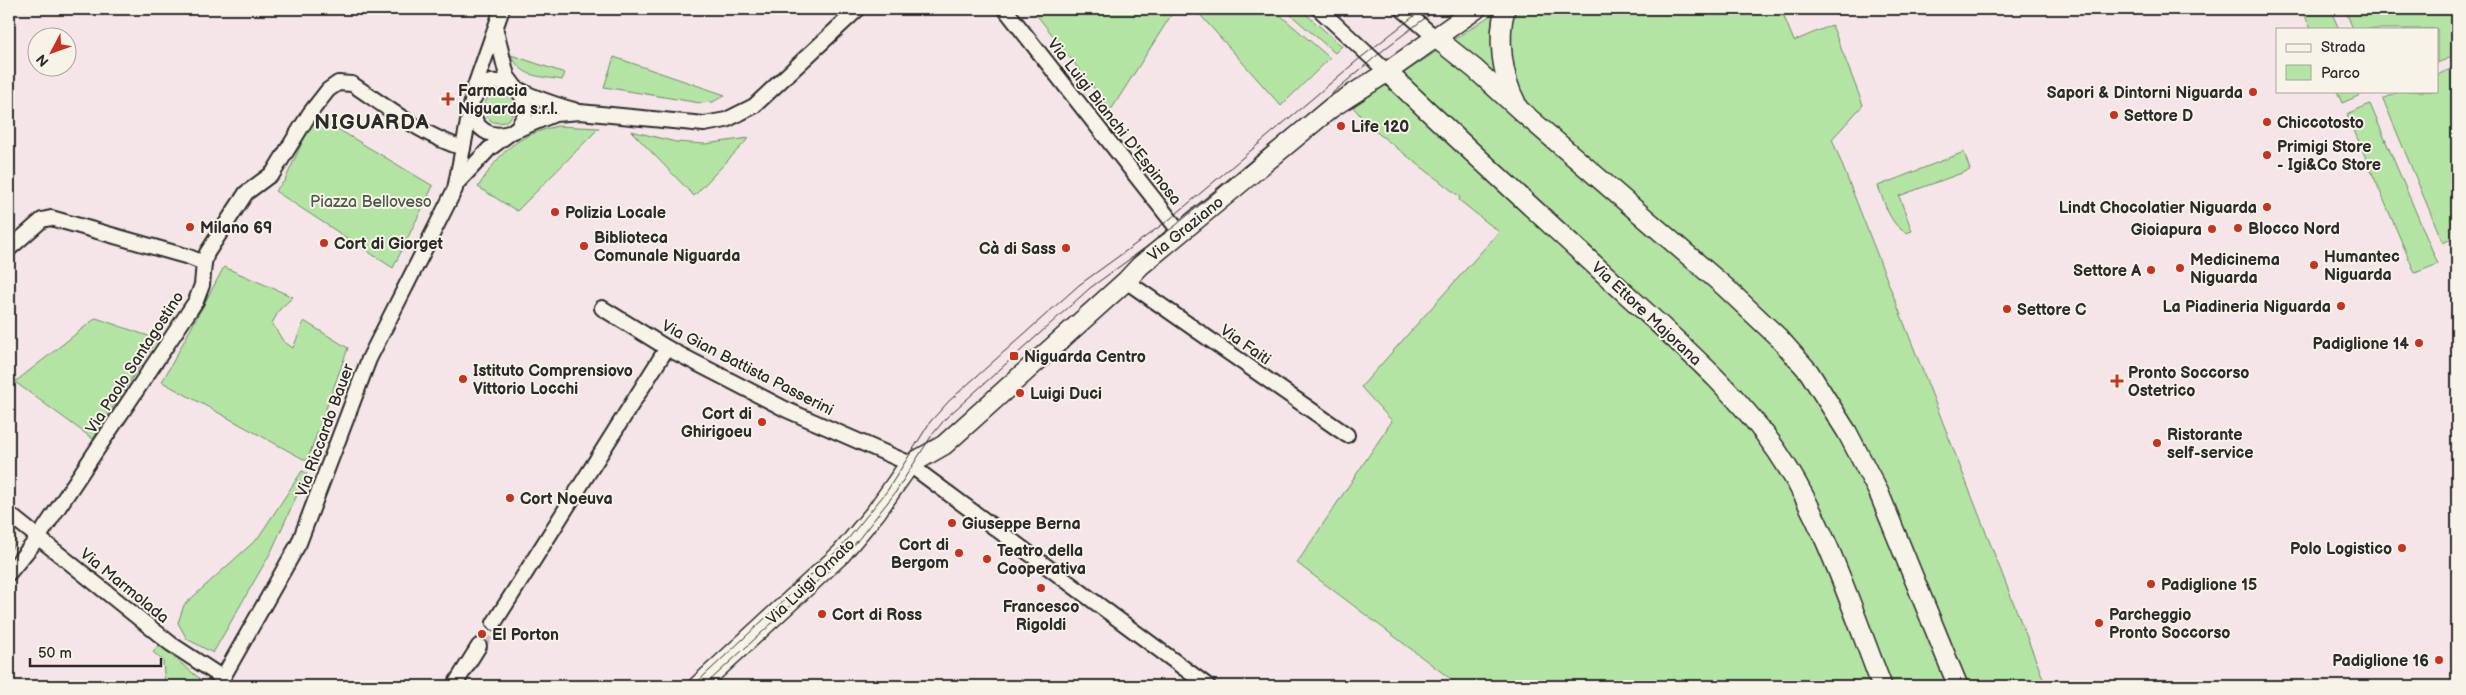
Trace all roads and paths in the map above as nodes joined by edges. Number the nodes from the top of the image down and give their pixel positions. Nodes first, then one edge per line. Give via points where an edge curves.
1 (502, 9) edge
2 (858, 9) edge
3 (1005, 9) edge
4 (1319, 9) edge
5 (1402, 9) edge
6 (1476, 9) edge
7 (1505, 9) edge
8 (496, 31) junction
9 (1436, 38) junction
10 (1387, 72) junction
11 (516, 88) junction
12 (472, 104) junction
13 (580, 112) junction
14 (1522, 112) junction
15 (512, 132) junction
16 (464, 148) junction
17 (458, 183) junction
18 (1180, 232) junction
19 (9, 249) edge
20 (204, 263) junction
21 (1126, 281) junction
22 (602, 308) dead end
23 (667, 348) junction
24 (1347, 435) dead end
25 (909, 464) junction
26 (9, 514) edge
27 (38, 538) junction
28 (9, 574) edge
29 (494, 623) tunnel mouth
30 (479, 646) tunnel mouth
31 (221, 682) edge
32 (454, 686) edge
33 (698, 686) edge
34 (1208, 686) edge
35 (1882, 686) edge
36 (1958, 686) edge

1 - 8 street
2 - 13 street via 754,106 726,120 704,124
3 - 18 street, Via Luigi Bianchi D'Espinosa
4 - 10 street, Via Ettore Majorana
5 - 9 street
6 - 9 street, Via Graziano
7 - 14 street via 1501,34 1506,80
8 - 11 street via 507,76
8 - 12 street via 482,63
9 - 10 street, Via Graziano
9 - 14 street via 1475,68
10 - 18 street, Via Graziano via 1331,108
10 - 35 street, Via Ettore Majorana via 1698,360 1743,408 1776,450 1820,528
11 - 12 street via 503,82 490,83 479,90
11 - 13 street
11 - 15 street via 523,97 526,110 522,121
12 - 15 street via 475,121 485,132 495,135
12 - 16 street
13 - 15 street via 555,114
14 - 36 street via 1731,293 1810,372 1879,492
15 - 17 street via 489,149
16 - 17 street
16 - 20 street, Via Paolo Santagostino via 432,135 352,84 333,85 316,105 273,173 246,193 211,245
17 - 31 street, Via Riccardo Bauer via 369,359 299,543
18 - 21 street, Via Graziano
19 - 20 street via 42,220 51,218
20 - 27 street, Via Paolo Santagostino via 202,285 196,301
21 - 24 street, Via Faiti
21 - 25 street, Via Graziano via 944,445
22 - 23 street, Via Gian Battista Passerini
23 - 25 street, Via Gian Battista Passerini via 787,410
23 - 29 street
25 - 33 street, Via Luigi Ornato via 876,512 841,554
25 - 34 street, Via Gian Battista Passerini
26 - 27 street, Via Marmolada
27 - 28 street, Via Paolo Santagostino
27 - 31 street, Via Marmolada
30 - 32 street

